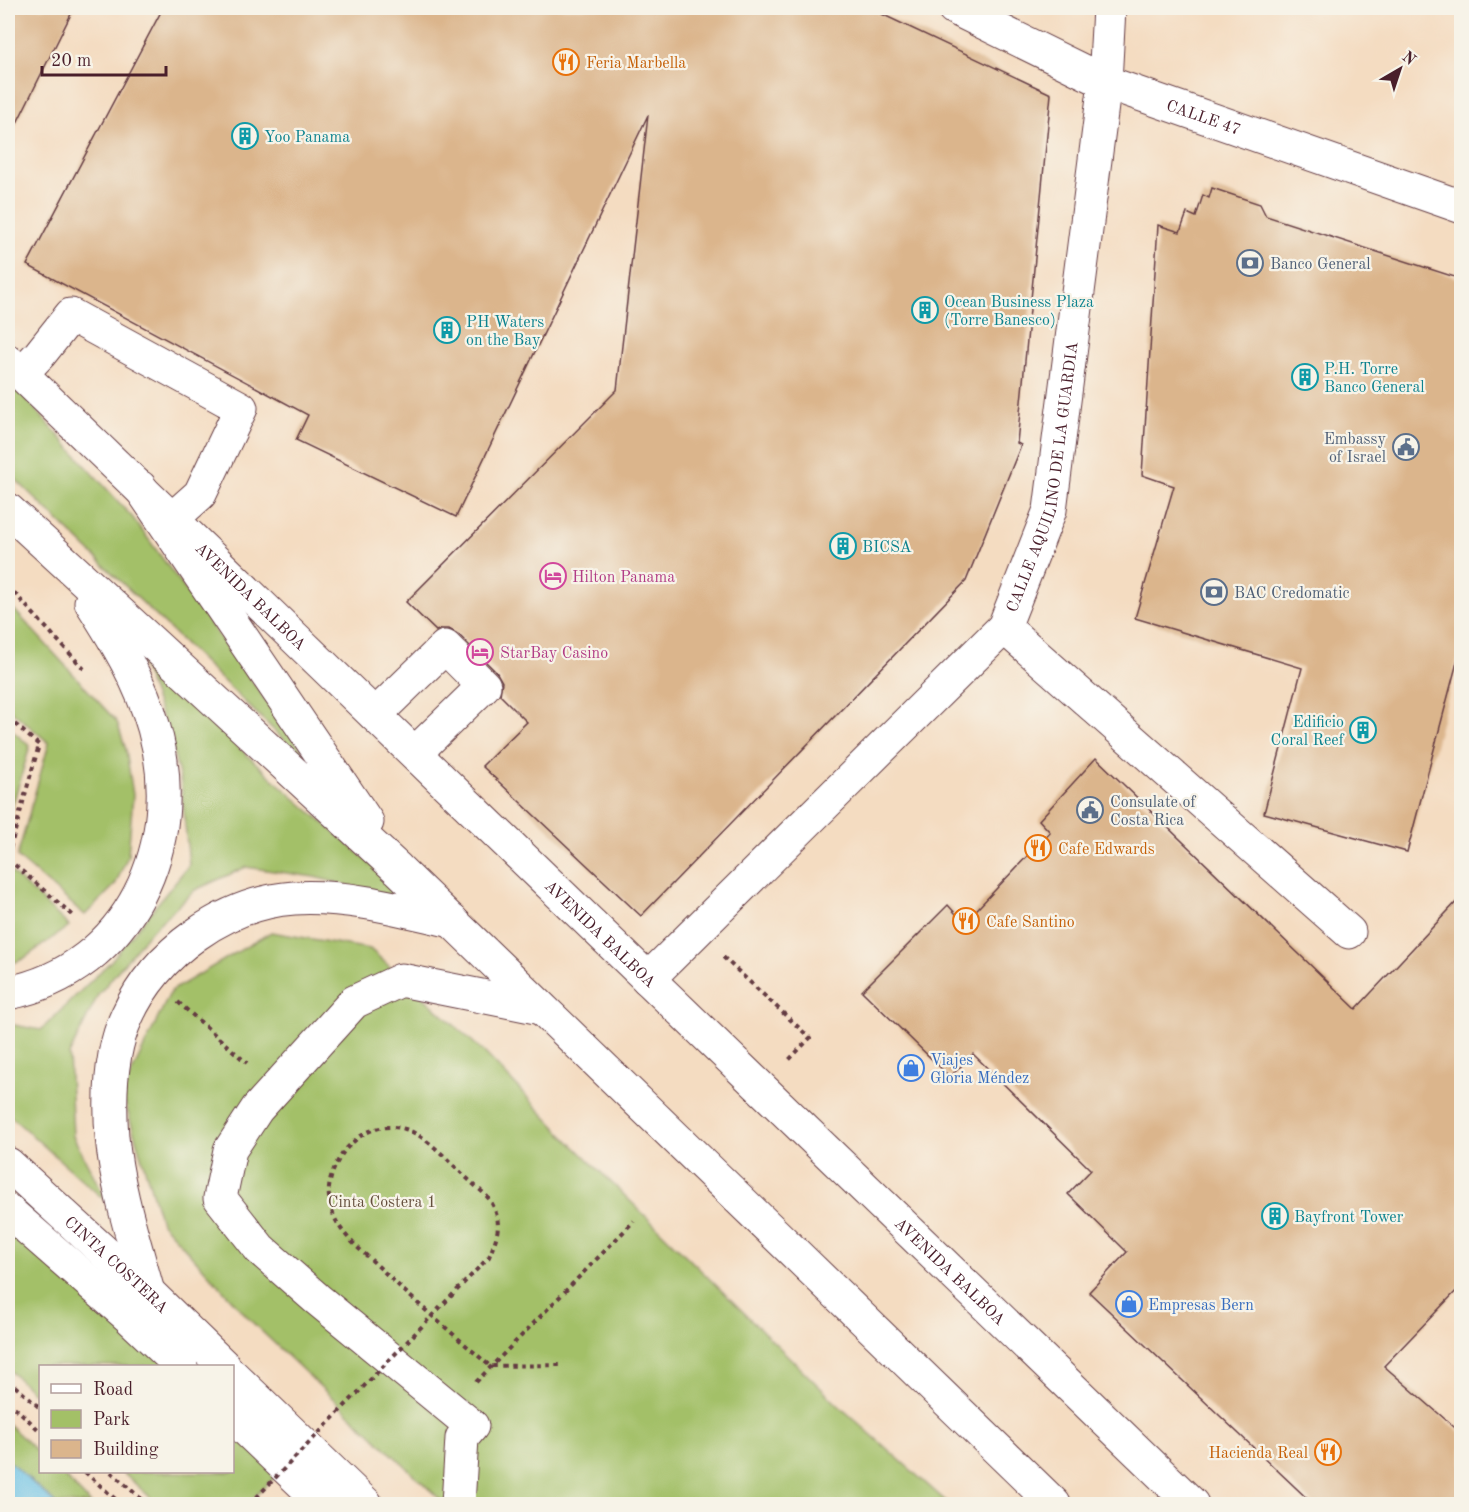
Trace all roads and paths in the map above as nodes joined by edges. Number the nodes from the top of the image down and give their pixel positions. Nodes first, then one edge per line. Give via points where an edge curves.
1 (954, 8) edge
2 (1109, 8) edge
3 (1105, 82) junction
4 (1461, 207) edge
5 (14, 368) edge
6 (140, 487) junction
7 (8, 510) edge
8 (172, 519) junction
9 (1004, 627) junction
10 (375, 715) junction
11 (8, 718) edge
12 (415, 753) junction
13 (8, 856) edge
14 (398, 868) junction
15 (452, 921) junction
16 (695, 932) junction
17 (1349, 932) dead end
18 (648, 979) junction
19 (8, 993) edge
20 (541, 1008) junction
21 (761, 1088) junction
22 (8, 1164) edge
23 (8, 1211) edge
24 (634, 1221) dead end
25 (148, 1292) junction
26 (180, 1365) edge
27 (223, 1365) edge
28 (560, 1365) dead end
29 (490, 1366) junction
30 (234, 1377) edge
31 (8, 1380) edge
32 (8, 1401) edge
33 (39, 1407) edge
34 (451, 1409) junction
35 (234, 1418) edge
36 (39, 1430) edge
37 (86, 1473) edge
38 (112, 1473) edge
39 (121, 1504) edge
40 (147, 1504) edge
41 (250, 1504) edge
42 (324, 1504) edge
43 (366, 1504) edge
44 (458, 1504) edge
45 (1054, 1504) edge
46 (1192, 1504) edge

1 - 3 main road, CALLE 47
2 - 3 main road, CALLE AQUILINO DE LA GUARDIA
3 - 4 main road, CALLE 47
3 - 9 main road, CALLE AQUILINO DE LA GUARDIA via 1050,510
5 - 6 main road, AVENIDA BALBOA
5 - 8 main road via 40,354 71,315 241,408 200,494
6 - 8 main road, AVENIDA BALBOA
6 - 14 main road
7 - 14 main road
7 - 19 main road via 71,577 112,635 154,728 163,784 151,873 118,927 83,961 53,980
8 - 10 main road, AVENIDA BALBOA
9 - 16 main road, CALLE AQUILINO DE LA GUARDIA
9 - 17 main road
10 - 12 main road, AVENIDA BALBOA
10 - 12 main road via 445,647 484,686
11 - 13 path via 39,745
12 - 18 main road, AVENIDA BALBOA
14 - 15 main road
15 - 20 main road
15 - 25 main road via 370,902 327,898 270,902 216,921 189,939 150,978 127,1016 118,1042 111,1101 117,1170
16 - 18 main road, CALLE AQUILINO DE LA GUARDIA
16 - 21 path via 810,1038
18 - 21 main road, AVENIDA BALBOA
20 - 34 main road via 401,980 363,997 354,1002 257,1109 230,1150 220,1198 260,1249
20 - 45 main road
21 - 46 main road, AVENIDA BALBOA
22 - 25 main road, CINTA COSTERA
23 - 26 main road
24 - 29 path
25 - 27 main road, CINTA COSTERA
28 - 29 path
29 - 34 path
29 - 41 path, bridge via 411,1298 336,1224 328,1191 333,1169 344,1150 364,1132 388,1126 423,1139 490,1200 496,1214 497,1238 489,1257
30 - 43 main road
31 - 33 path
32 - 36 path
34 - 44 main road via 472,1426 462,1438
35 - 42 main road
37 - 39 path
38 - 40 path

